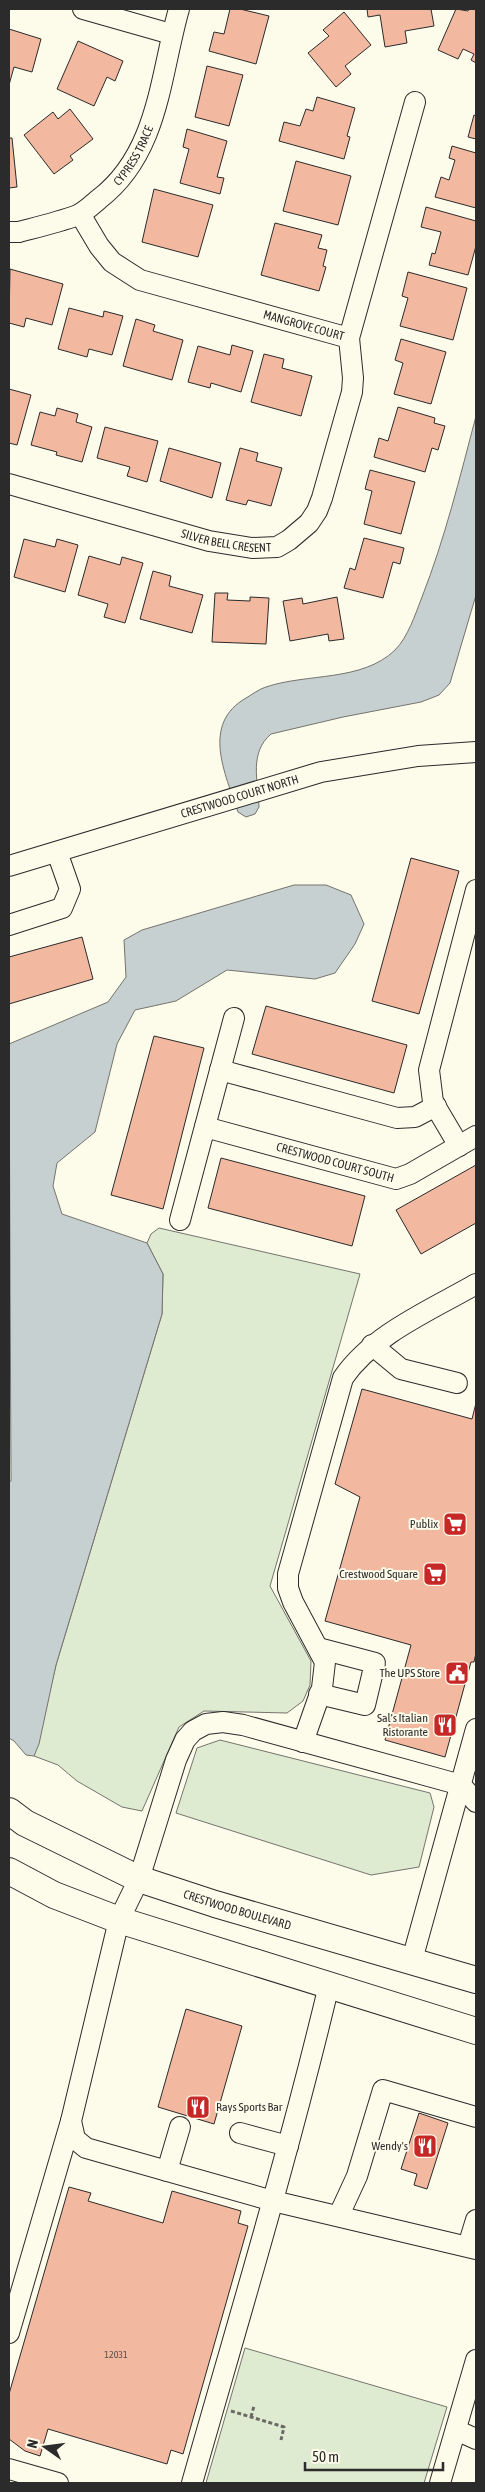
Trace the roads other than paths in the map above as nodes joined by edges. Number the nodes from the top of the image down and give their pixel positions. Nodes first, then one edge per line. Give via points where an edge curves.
1 (83, 9) edge
2 (179, 9) edge
3 (171, 34) junction
4 (414, 102) dead end
5 (80, 214) junction
6 (9, 232) edge
7 (349, 338) junction
8 (9, 484) edge
9 (476, 752) edge
10 (57, 852) junction
11 (9, 866) edge
12 (476, 890) edge
13 (9, 925) edge
14 (234, 1018) dead end
15 (220, 1070) junction
16 (436, 1106) junction
17 (205, 1128) junction
18 (476, 1136) edge
19 (459, 1146) junction
20 (180, 1220) dead end
21 (476, 1284) edge
22 (372, 1345) junction
23 (457, 1383) dead end
24 (318, 1648) junction
25 (319, 1694) junction
26 (476, 1729) edge
27 (303, 1742) junction
28 (461, 1785) junction
29 (476, 1802) edge
30 (9, 1811) edge
31 (9, 1871) edge
32 (139, 1879) junction
33 (118, 1920) junction
34 (412, 1960) junction
35 (476, 1980) edge
36 (329, 1986) junction
37 (476, 2031) edge
38 (476, 2117) edge
39 (71, 2120) junction
40 (180, 2127) dead end
41 (240, 2133) dead end
42 (288, 2146) junction
43 (167, 2171) junction
44 (273, 2201) junction
45 (339, 2215) junction
46 (476, 2220) edge
47 (472, 2248) edge
48 (9, 2333) edge
49 (476, 2360) edge
50 (456, 2430) junction
51 (476, 2439) edge
52 (9, 2469) edge
53 (58, 2483) edge
54 (192, 2483) edge
55 (440, 2483) edge

1 - 3 street
2 - 3 street, CYPRESS TRACE
3 - 5 street, CYPRESS TRACE via 156,108 133,162 121,179
4 - 7 street, MANGROVE COURT
5 - 6 street, CYPRESS TRACE
5 - 7 street, MANGROVE COURT via 98,246 112,262 140,280
7 - 8 street, SILVER BELL CRESENT via 352,392 322,498 309,523 277,547 252,548 209,541
9 - 10 street, CRESTWOOD COURT NORTH via 418,756 321,772
10 - 11 street, CRESTWOOD COURT NORTH
10 - 13 street via 70,889 62,908
12 - 16 street via 429,1070 430,1090
14 - 15 street
15 - 16 street via 397,1118 414,1117
15 - 17 street
16 - 19 street
17 - 19 street, CRESTWOOD COURT SOUTH via 390,1178 402,1178
17 - 20 street
18 - 19 street, CRESTWOOD COURT SOUTH
21 - 22 street
22 - 23 street via 401,1369
22 - 24 street via 343,1378 288,1574 290,1595
24 - 25 street via 325,1662
24 - 25 street via 375,1663 365,1705
25 - 27 street
26 - 28 street
27 - 28 street
27 - 32 street via 223,1722 206,1724 193,1731 176,1760
28 - 29 street
28 - 34 street
30 - 32 main road, CRESTWOOD BOULEVARD
31 - 33 main road via 54,1895
32 - 33 street
32 - 34 main road, CRESTWOOD BOULEVARD via 214,1904
33 - 36 main road
33 - 39 street
34 - 35 main road, CRESTWOOD BOULEVARD
36 - 37 main road
36 - 42 street
38 - 45 street via 383,2090 357,2176
39 - 43 street via 75,2139 86,2148
39 - 48 street
40 - 43 street
41 - 42 street
42 - 44 street
43 - 44 street
44 - 45 street
44 - 54 street
45 - 47 street
46 - 47 street
49 - 50 street
50 - 51 street
50 - 55 street
52 - 53 street

